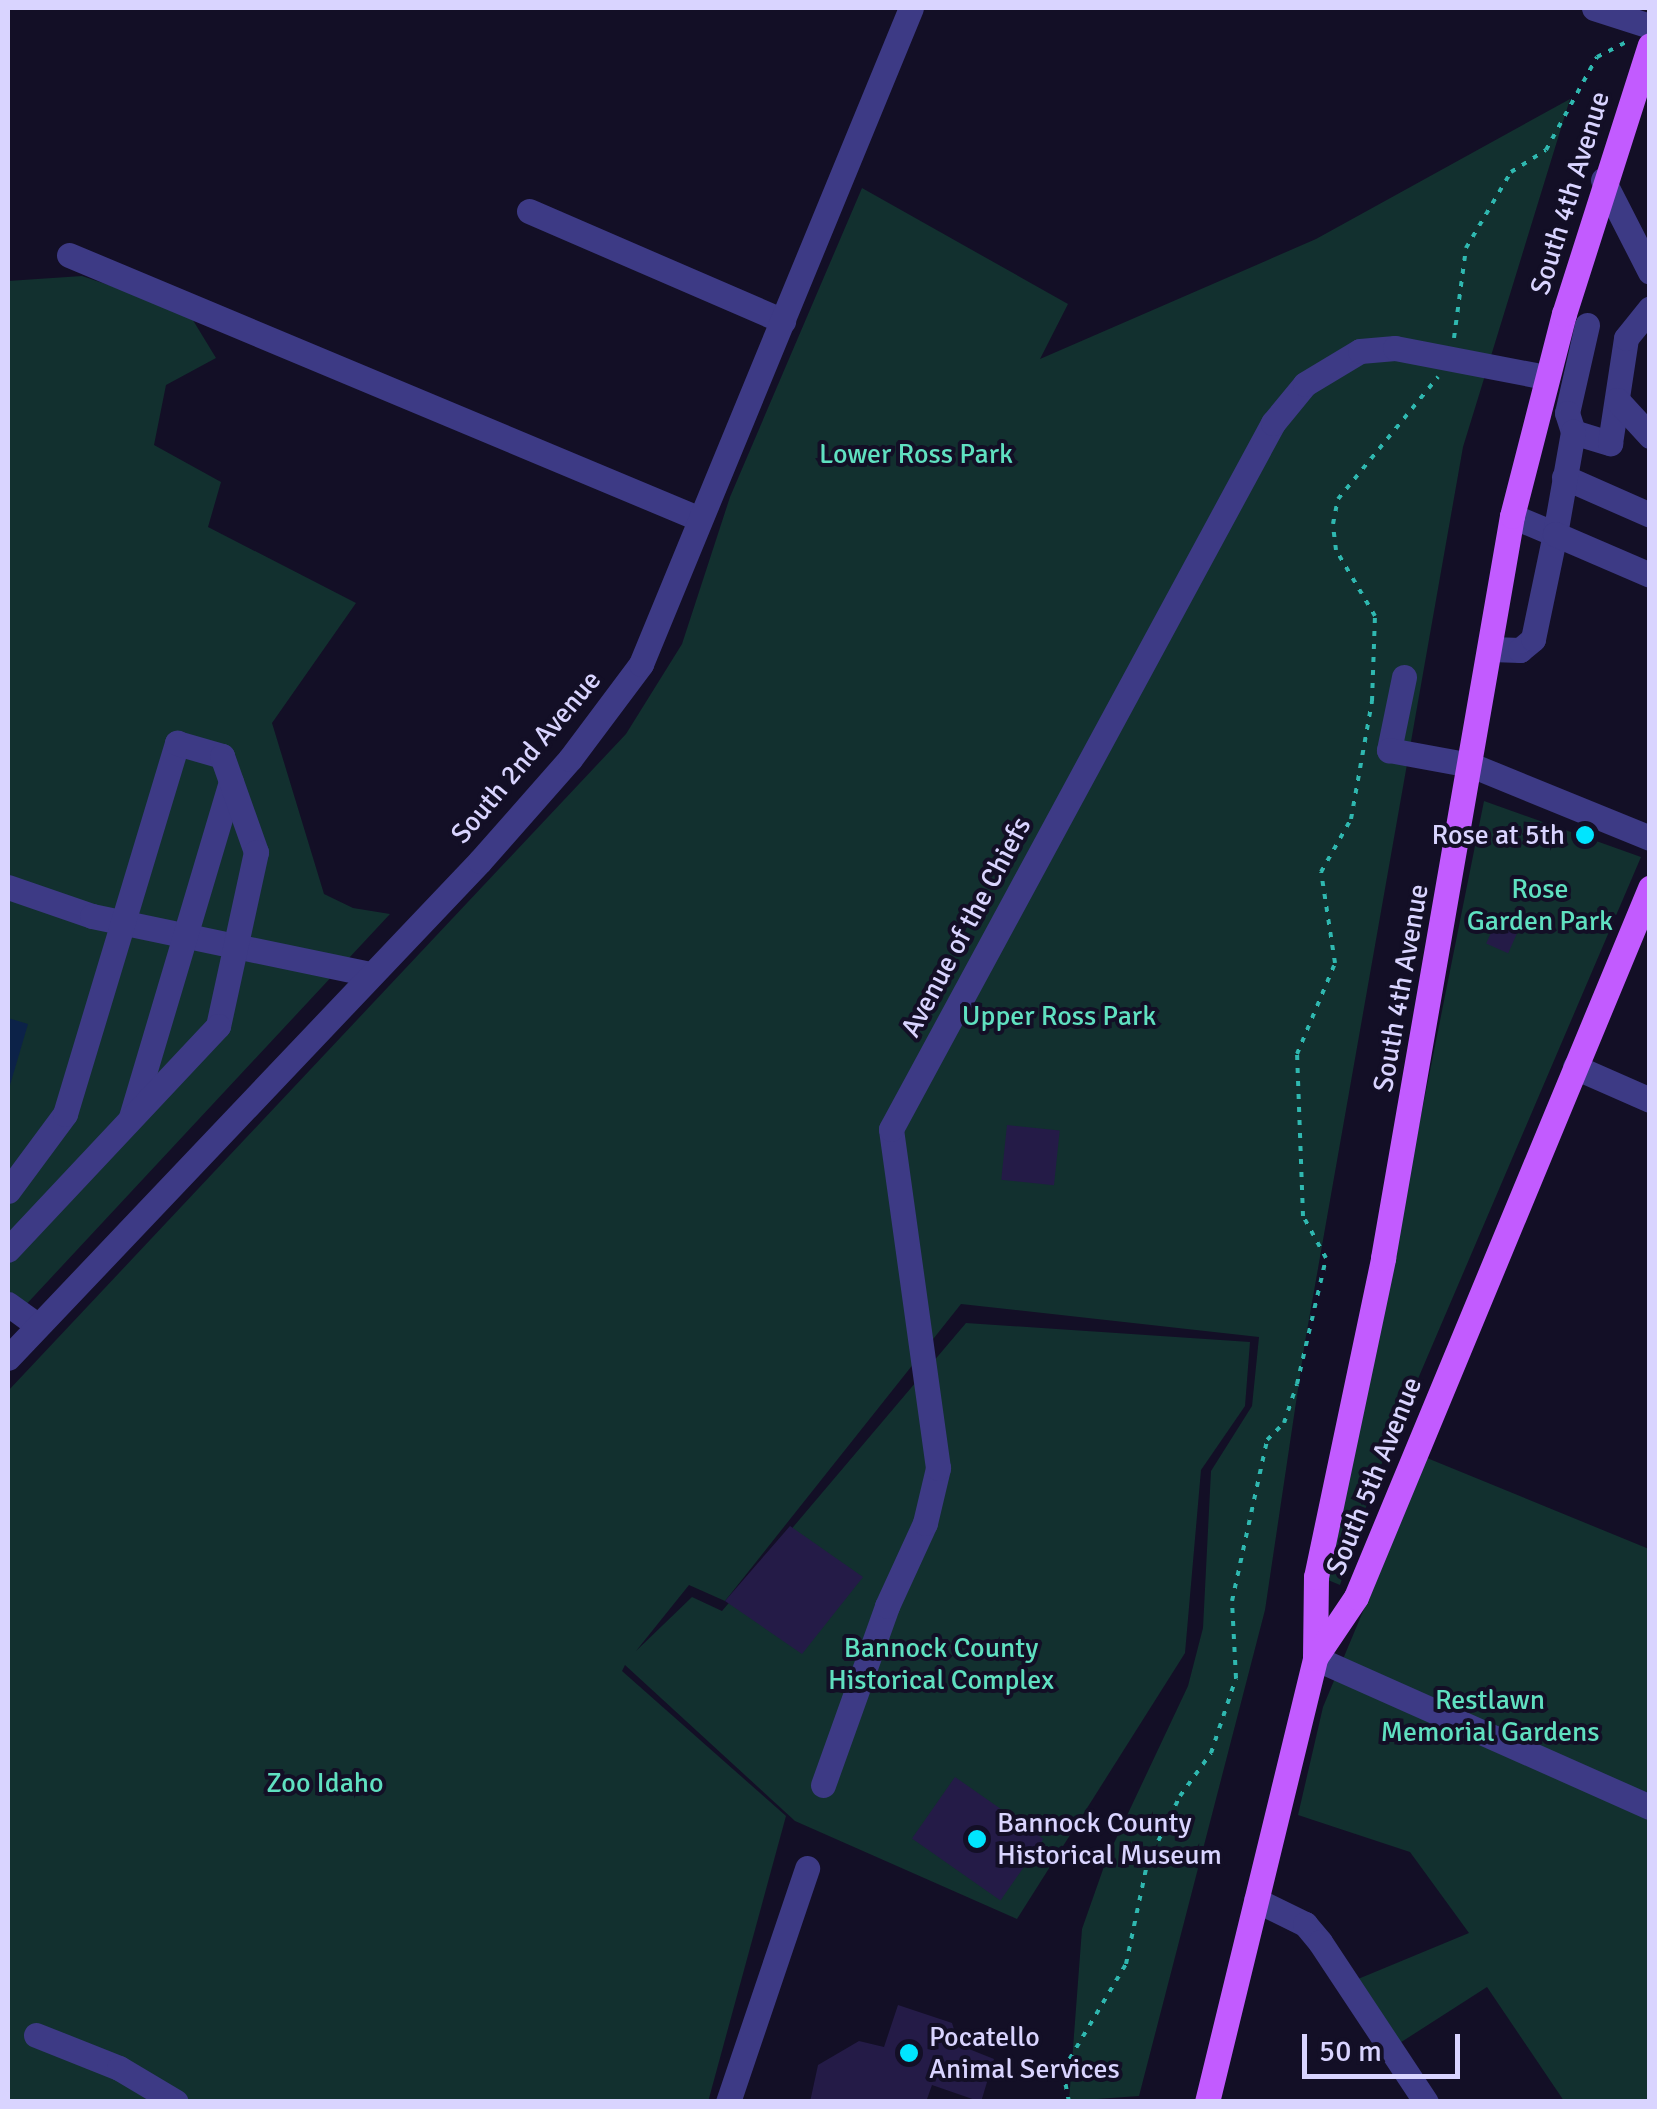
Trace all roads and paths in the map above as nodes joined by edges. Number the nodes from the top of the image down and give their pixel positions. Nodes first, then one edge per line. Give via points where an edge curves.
1 (912, 8) edge
2 (1594, 8) edge
3 (1644, 37) edge
4 (1603, 180) junction
5 (528, 211) dead end
6 (69, 255) dead end
7 (1650, 272) edge
8 (1650, 308) edge
9 (1576, 319) junction
10 (783, 321) junction
11 (1626, 338) junction
12 (1454, 355) junction
13 (1546, 377) junction
14 (1617, 400) junction
15 (1572, 432) junction
16 (1650, 436) edge
17 (1564, 478) junction
18 (1650, 515) edge
19 (1512, 516) junction
20 (700, 520) junction
21 (1554, 534) junction
22 (1650, 575) edge
23 (1490, 649) junction
24 (1404, 677) dead end
25 (1472, 765) junction
26 (231, 782) junction
27 (1650, 838) edge
28 (8, 887) edge
29 (1650, 888) edge
30 (123, 923) junction
31 (182, 936) junction
32 (239, 948) junction
33 (370, 974) junction
34 (1575, 1067) junction
35 (1650, 1100) edge
36 (129, 1124) junction
37 (8, 1191) edge
38 (8, 1250) edge
39 (8, 1304) edge
40 (38, 1326) junction
41 (8, 1358) edge
42 (1315, 1658) junction
43 (823, 1784) dead end
44 (1650, 1807) edge
45 (806, 1868) dead end
46 (1256, 1900) junction
47 (36, 2035) dead end
48 (176, 2102) edge
49 (728, 2102) edge
50 (1068, 2102) edge
51 (1208, 2102) edge
52 (1426, 2102) edge

1 - 10 street, South 2nd Avenue
2 - 3 street
3 - 4 main road, South 4th Avenue
3 - 12 path via 1597,57 1546,150 1511,172 1466,248
4 - 7 street
4 - 9 main road, South 4th Avenue
5 - 10 street
6 - 20 street
8 - 11 street
9 - 11 street
9 - 13 main road, South 4th Avenue
9 - 15 street via 1566,413
10 - 20 street, South 2nd Avenue
11 - 14 street
12 - 13 street, Avenue of the Chiefs
12 - 43 street, Avenue of the Chiefs via 1360,350 1305,384 1273,423 891,1129 938,1468 925,1523 887,1606
12 - 50 path via 1338,499 1336,550 1375,616 1372,701 1351,819 1321,872 1335,963 1297,1054 1303,1216 1326,1258 1284,1424 1267,1440 1232,1602 1236,1678 1212,1753 1180,1796 1147,1864 1126,1964 1063,2070
13 - 19 main road, South 4th Avenue
14 - 15 street via 1610,442
14 - 16 street
15 - 17 street
17 - 18 street
17 - 21 street
19 - 21 street
19 - 23 main road, South 4th Avenue
20 - 33 street, South 2nd Avenue via 641,664 570,760
21 - 22 street
21 - 23 street via 1533,639 1520,650
23 - 25 main road, South 4th Avenue
24 - 25 street via 1389,750
25 - 27 street
25 - 42 main road, South 4th Avenue via 1383,1258 1316,1577
26 - 30 street via 222,756 176,743
26 - 31 street
26 - 32 street via 256,852
28 - 30 street
29 - 34 main road, South 5th Avenue
30 - 31 street
30 - 37 street via 65,1114
31 - 32 street
31 - 36 street
32 - 33 street
32 - 36 street via 218,1026
33 - 40 street, South 2nd Avenue
34 - 35 street
34 - 42 main road, South 5th Avenue via 1356,1597
36 - 38 street
39 - 40 street
40 - 41 street, South 2nd Avenue
42 - 44 street
42 - 46 main road, South 5th Avenue
45 - 49 street
46 - 51 main road, South 5th Avenue
46 - 52 street via 1305,1924
47 - 48 street via 119,2068

